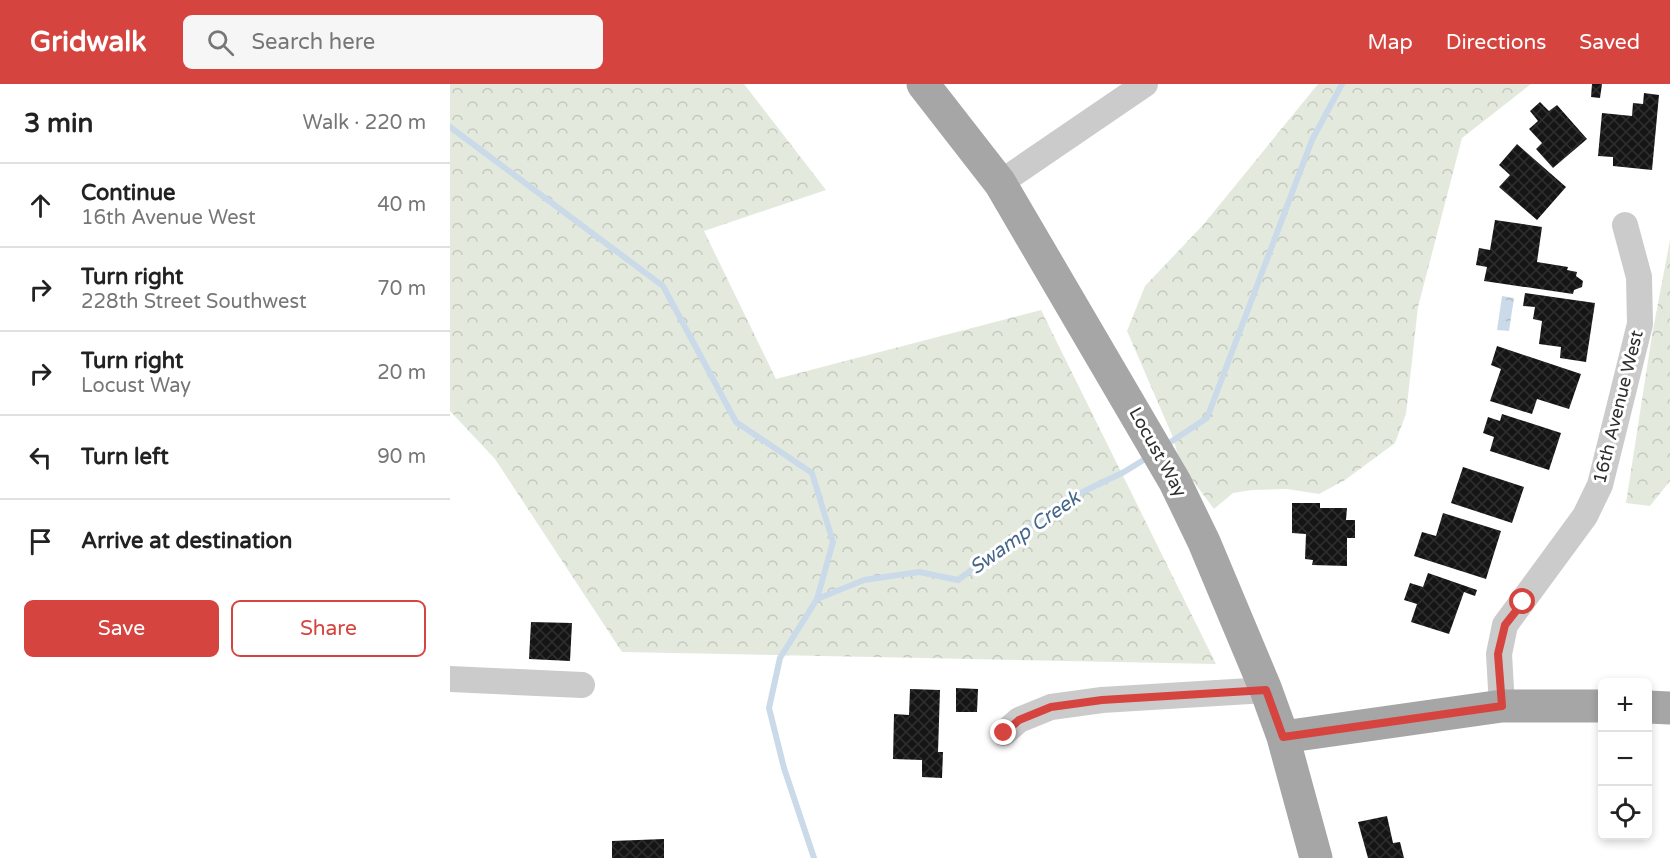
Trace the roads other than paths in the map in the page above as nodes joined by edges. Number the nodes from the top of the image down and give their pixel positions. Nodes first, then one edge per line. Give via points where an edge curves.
1 (923, 84) edge
2 (1130, 89) edge
3 (1000, 183) junction
4 (1625, 225) dead end
5 (450, 680) edge
6 (582, 685) dead end
7 (1266, 690) junction
8 (1502, 706) junction
9 (1598, 706) edge
10 (1652, 707) edge
11 (1670, 708) edge
12 (1004, 733) dead end
13 (1283, 737) junction
14 (1316, 858) edge

1 - 3 main road, Locust Way
2 - 3 street
3 - 7 main road, Locust Way via 1175,482
4 - 8 street, 16th Avenue West via 1639,277 1640,324 1600,485 1585,516 1505,625 1498,654
5 - 6 street
7 - 12 street via 1051,707 1019,720
7 - 13 main road, Locust Way
8 - 9 main road
8 - 13 main road
10 - 11 main road
13 - 14 main road, Locust Way

